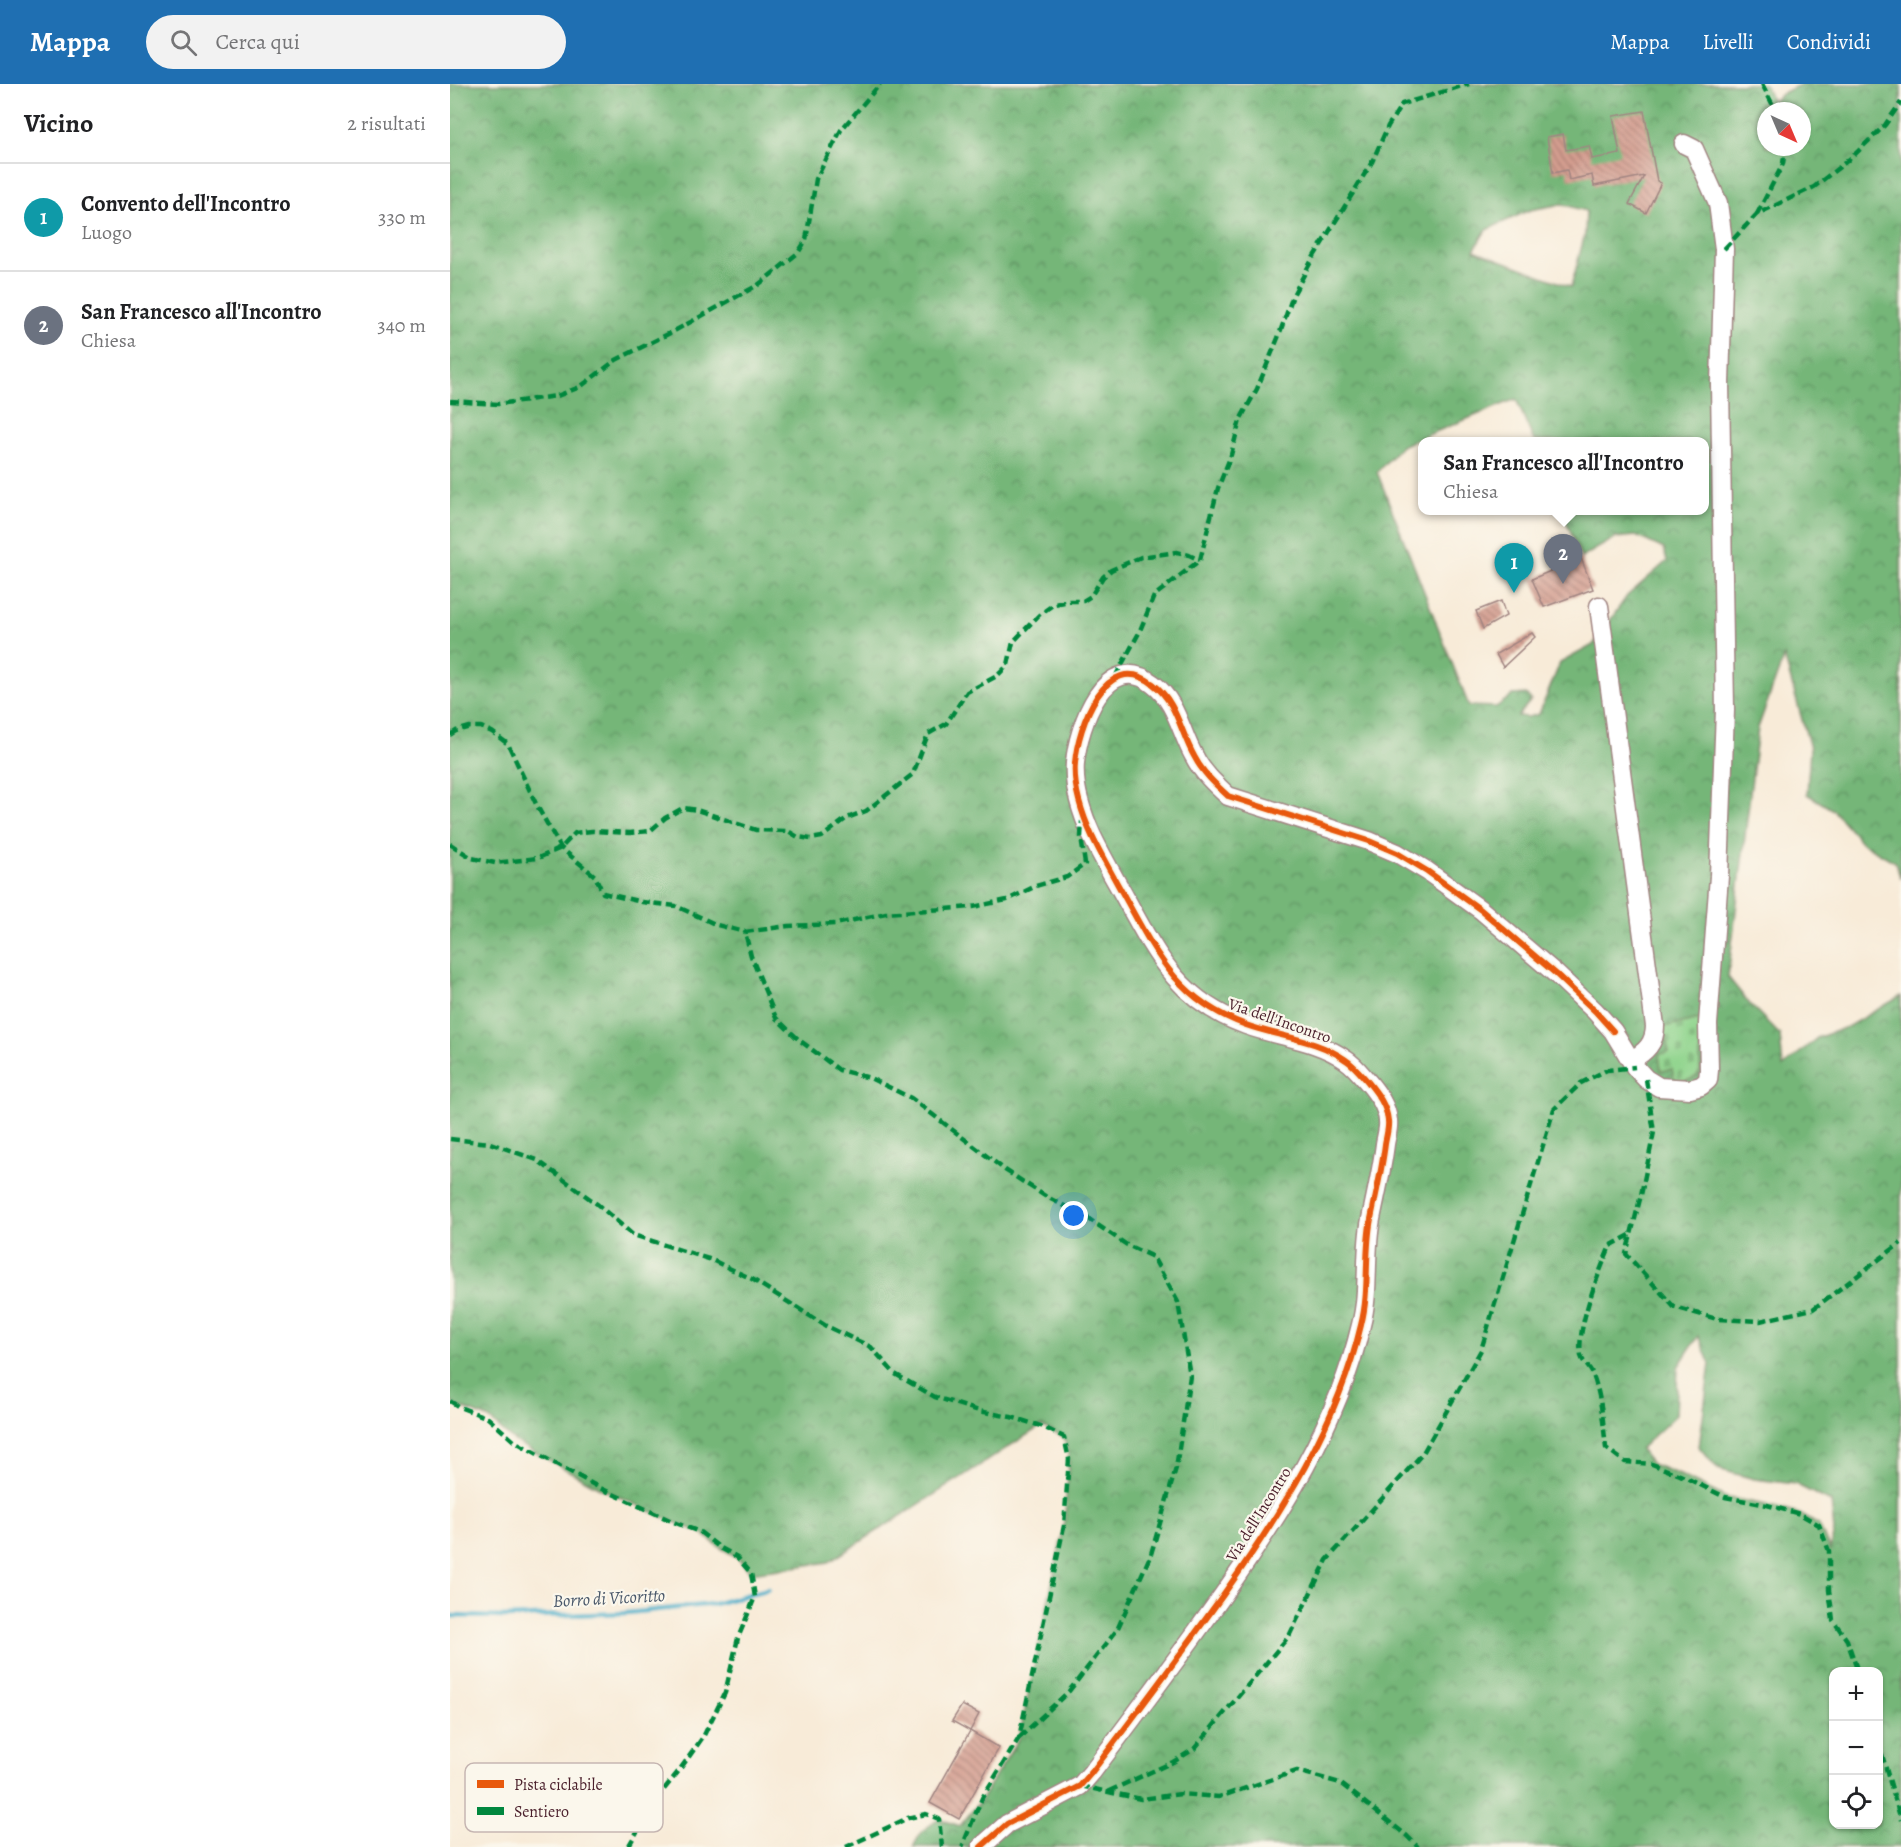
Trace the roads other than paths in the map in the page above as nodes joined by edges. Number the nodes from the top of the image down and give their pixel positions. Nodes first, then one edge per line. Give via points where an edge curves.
1 (1684, 144) dead end
2 (1599, 606) dead end
3 (1631, 1060) junction
4 (981, 1847) edge

1 - 3 street, Via dell'Incontro via 1694,149 1718,203 1724,249 1719,384 1725,710 1708,1080 1689,1089 1659,1087 1646,1079
2 - 3 street via 1655,1026 1649,1046
3 - 4 street, Via dell'Incontro via 1613,1031 1556,974 1481,910 1427,872 1397,853 1359,838 1228,796 1194,756 1172,703 1154,684 1142,678 1121,676 1102,688 1082,729 1075,765 1082,816 1153,950 1190,995 1220,1014 1324,1048 1348,1060 1382,1100 1388,1121 1370,1225 1363,1321 1330,1415 1282,1507 1172,1666 1080,1786 1007,1824

